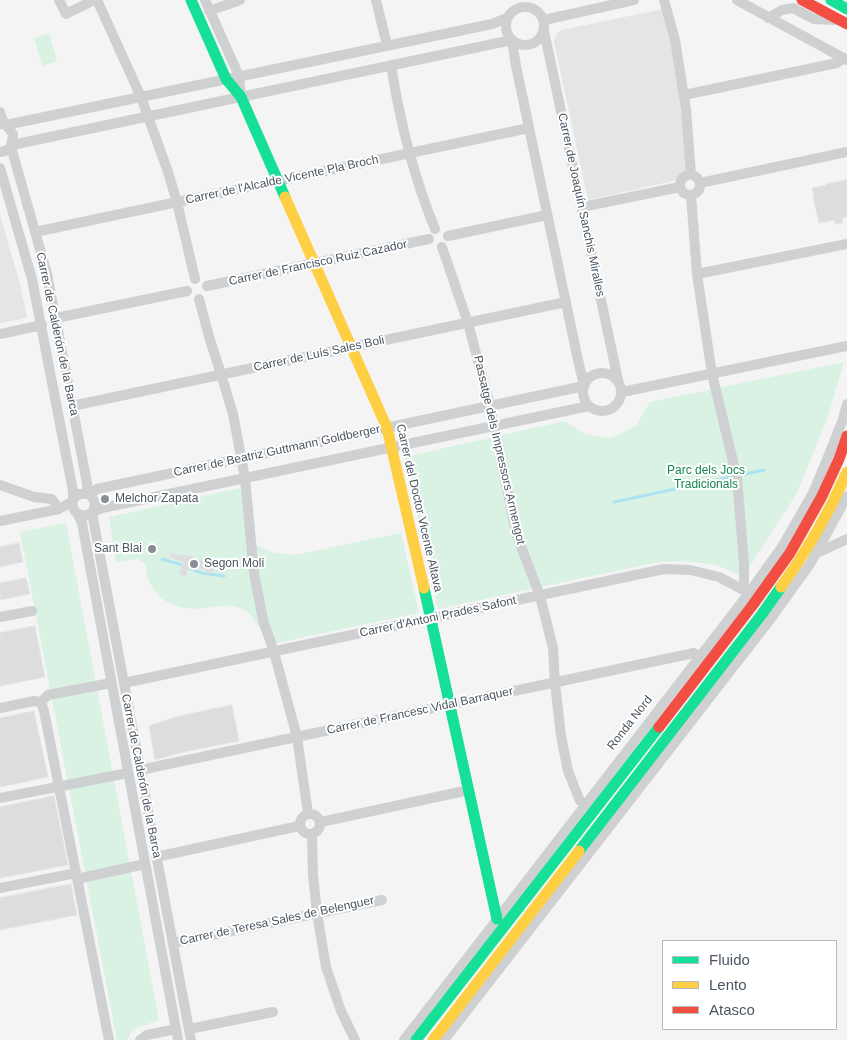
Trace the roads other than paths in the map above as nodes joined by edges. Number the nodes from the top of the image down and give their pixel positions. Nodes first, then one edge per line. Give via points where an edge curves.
1 (60, 0) edge
2 (96, 0) edge
3 (191, 0) edge
4 (205, 0) edge
5 (240, 0) edge
6 (376, 0) edge
7 (634, 0) edge
8 (664, 0) edge
9 (737, 0) edge
10 (802, 0) edge
11 (831, 0) edge
12 (847, 9) edge
13 (209, 10) junction
14 (507, 18) junction
15 (768, 18) junction
16 (544, 20) junction
17 (843, 22) edge
18 (544, 31) junction
19 (512, 41) junction
20 (387, 46) junction
21 (846, 59) edge
22 (391, 65) junction
23 (239, 76) junction
24 (226, 79) junction
25 (684, 96) junction
26 (141, 97) junction
27 (241, 97) junction
28 (0, 112) edge
29 (148, 116) junction
30 (3, 124) edge
31 (529, 128) junction
32 (11, 146) junction
33 (0, 152) edge
34 (847, 152) edge
35 (408, 153) junction
36 (0, 168) edge
37 (691, 175) junction
38 (278, 180) junction
39 (700, 183) junction
40 (680, 187) junction
41 (691, 196) junction
42 (177, 202) junction
43 (582, 207) junction
44 (547, 215) junction
45 (435, 229) junction
46 (34, 232) junction
47 (448, 236) junction
48 (429, 239) junction
49 (847, 244) edge
50 (442, 247) junction
51 (315, 264) junction
52 (702, 273) junction
53 (195, 279) junction
54 (207, 286) junction
55 (187, 291) junction
56 (199, 299) junction
57 (566, 302) junction
58 (56, 318) junction
59 (468, 323) junction
60 (42, 325) junction
61 (0, 334) edge
62 (847, 346) edge
63 (352, 347) junction
64 (221, 374) junction
65 (712, 374) junction
66 (618, 380) junction
67 (584, 386) junction
68 (622, 392) junction
69 (847, 404) edge
70 (72, 406) junction
71 (490, 406) junction
72 (589, 406) junction
73 (495, 426) junction
74 (387, 428) junction
75 (847, 436) edge
76 (392, 447) junction
77 (242, 459) junction
78 (847, 472) edge
79 (245, 478) junction
80 (0, 485) edge
81 (88, 494) junction
82 (847, 496) edge
83 (73, 500) junction
84 (59, 510) junction
85 (92, 512) junction
86 (77, 514) junction
87 (0, 521) edge
88 (847, 539) edge
89 (815, 554) junction
90 (747, 591) junction
91 (540, 596) junction
92 (32, 611) dead end
93 (0, 617) edge
94 (431, 619) junction
95 (274, 652) junction
96 (700, 656) junction
97 (111, 683) junction
98 (124, 683) junction
99 (554, 683) junction
100 (41, 702) junction
101 (450, 705) junction
102 (0, 708) edge
103 (297, 737) junction
104 (140, 770) junction
105 (128, 773) junction
106 (59, 786) junction
107 (469, 790) junction
108 (0, 798) edge
109 (580, 801) dead end
110 (308, 813) junction
111 (321, 822) junction
112 (299, 826) junction
113 (312, 835) junction
114 (156, 857) junction
115 (145, 864) junction
116 (77, 876) junction
117 (0, 888) edge
118 (382, 900) dead end
119 (318, 913) junction
120 (497, 919) junction
121 (173, 943) junction
122 (273, 1012) dead end
123 (176, 1029) junction
124 (189, 1029) junction
125 (109, 1040) edge
126 (140, 1040) edge
127 (178, 1040) edge
128 (191, 1040) edge
129 (355, 1040) edge
130 (404, 1040) edge
131 (416, 1040) edge
132 (432, 1040) edge
133 (444, 1040) edge

1 - 2 street via 66,14
2 - 26 street
3 - 24 main road, Carrer del Doctor Vicente Altava
4 - 13 street, Carrer del Doctor Vicente Altava
5 - 13 street
6 - 20 street
7 - 16 street
8 - 25 street via 675,40
9 - 15 street
10 - 17 main road
11 - 12 main road
13 - 23 street, Carrer del Doctor Vicente Altava
14 - 16 street via 514,9 526,6 537,10
14 - 19 street via 506,30
14 - 20 street
15 - 17 street via 792,8 814,19
15 - 21 street
16 - 18 street
18 - 19 street via 537,42 525,46
18 - 43 street, Carrer de Joaquín Sanchis Miralles
19 - 22 street
19 - 31 street
20 - 23 street
21 - 25 street
22 - 27 street
22 - 35 street
23 - 24 street
23 - 27 street, Carrer del Doctor Vicente Altava
24 - 26 street
24 - 27 main road, Carrer del Doctor Vicente Altava
25 - 37 street
26 - 29 street
26 - 30 street
27 - 29 street
27 - 38 main road, Carrer del Doctor Vicente Altava
28 - 30 street
29 - 32 street
29 - 42 street
30 - 32 street, Carrer de Calderón de la Barca via 13,134
31 - 35 street, Carrer de l'Alcalde Vicente Pla Broch
31 - 44 street
32 - 33 street
32 - 46 street, Carrer de Calderón de la Barca
34 - 39 street
35 - 38 street, Carrer de l'Alcalde Vicente Pla Broch
35 - 45 street
36 - 60 street, Carrer de Calderón de la Barca
37 - 39 street
37 - 40 street via 682,178
38 - 42 street, Carrer de l'Alcalde Vicente Pla Broch
38 - 51 main road, Carrer del Doctor Vicente Altava
39 - 41 street via 699,192
40 - 41 street via 683,194
40 - 43 street
41 - 52 street
42 - 46 street, Carrer de l'Alcalde Vicente Pla Broch
42 - 53 street
43 - 66 street, Carrer de Joaquín Sanchis Miralles
44 - 47 street
44 - 57 street
45 - 47 street via 443,229
45 - 48 street
46 - 58 street, Carrer de Calderón de la Barca
47 - 50 street
48 - 50 street via 433,246
48 - 51 street, Carrer de Francisco Ruiz Cazador
49 - 52 street
50 - 59 street, Passatge dels Impressors Armengot
51 - 54 street, Carrer de Francisco Ruiz Cazador
51 - 63 main road, Carrer del Doctor Vicente Altava
52 - 65 street
53 - 54 street
53 - 55 street via 189,282
54 - 56 street via 206,294
55 - 56 street via 192,298
55 - 58 street
56 - 64 street
57 - 59 street, Carrer de Luís Sales Boli
57 - 67 street
58 - 70 street, Carrer de Calderón de la Barca
59 - 63 street, Carrer de Luís Sales Boli
59 - 71 street, Passatge dels Impressors Armengot
60 - 61 street
60 - 83 street, Carrer de Calderón de la Barca
62 - 65 street
63 - 64 street, Carrer de Luís Sales Boli
63 - 74 main road, Carrer del Doctor Vicente Altava
64 - 70 street, Carrer de Luís Sales Boli
64 - 77 street
65 - 68 street
65 - 90 street via 736,476
66 - 67 street via 606,373 593,375
66 - 68 street
67 - 71 street, Carrer de Beatriz Guttmann Goldberger
67 - 72 street via 583,397
68 - 72 street via 618,403 610,410 599,411
69 - 90 street, Ronda Nord via 813,493 782,547
70 - 81 street, Carrer de Calderón de la Barca
71 - 73 street, Passatge dels Impressors Armengot
71 - 74 street, Carrer de Beatriz Guttmann Goldberger
72 - 73 street, Carrer de Beatriz Guttmann Goldberger
73 - 76 street, Carrer de Beatriz Guttmann Goldberger
73 - 91 street, Passatge dels Impressors Armengot via 516,533
74 - 76 main road, Carrer del Doctor Vicente Altava
74 - 77 street, Carrer de Beatriz Guttmann Goldberger
75 - 131 main road, Ronda Nord via 822,496 790,553
76 - 79 street, Carrer de Beatriz Guttmann Goldberger
76 - 94 main road, Carrer del Doctor Vicente Altava
77 - 79 street
77 - 81 street, Carrer de Beatriz Guttmann Goldberger via 97,489
78 - 132 main road via 801,559 762,614
79 - 85 street, Carrer de Beatriz Guttmann Goldberger
79 - 95 street via 254,573 263,620
80 - 84 street via 52,499
81 - 83 street via 79,494
81 - 85 street via 94,499
82 - 89 street
83 - 84 street
83 - 86 street via 72,507
84 - 86 street
84 - 87 street
85 - 86 street via 85,516
85 - 98 street, Carrer de Calderón de la Barca
86 - 97 street, Carrer de Calderón de la Barca via 82,523
88 - 89 street
89 - 133 street via 769,621
90 - 91 street, Carrer d'Antoni Prades Safont via 719,577 690,570 664,570
90 - 96 street, Ronda Nord
91 - 94 street, Carrer d'Antoni Prades Safont
91 - 99 street, Passatge dels Impressors Armengot via 553,648
92 - 93 street
94 - 95 street, Carrer d'Antoni Prades Safont
94 - 101 main road, Carrer del Doctor Vicente Altava
95 - 98 street, Carrer d'Antoni Prades Safont
95 - 103 street
96 - 99 street, Carrer de Francesc Vidal Barraquer via 694,653
96 - 120 street, Ronda Nord
97 - 100 street via 48,695
97 - 105 street, Carrer de Calderón de la Barca
98 - 104 street, Carrer de Calderón de la Barca
99 - 101 street, Carrer de Francesc Vidal Barraquer
99 - 109 street, Passatge dels Impressors Armengot via 568,771
100 - 102 street
100 - 106 street
101 - 103 street, Carrer de Francesc Vidal Barraquer
101 - 107 main road, Carrer del Doctor Vicente Altava
103 - 104 street, Carrer de Francesc Vidal Barraquer
103 - 110 street
104 - 114 street, Carrer de Calderón de la Barca
105 - 106 street
105 - 115 street, Carrer de Calderón de la Barca
106 - 108 street
106 - 116 street
107 - 111 street
107 - 120 main road, Carrer del Doctor Vicente Altava
110 - 111 street via 316,815
110 - 112 street via 301,818
111 - 113 street via 319,831
112 - 113 street via 304,834
112 - 114 street
113 - 119 street
114 - 121 street, Carrer de Calderón de la Barca
115 - 116 street
115 - 123 street, Carrer de Calderón de la Barca
116 - 117 street
116 - 125 street
118 - 119 street, Carrer de Teresa Sales de Belenguer
119 - 121 street, Carrer de Teresa Sales de Belenguer
119 - 129 street via 326,967
120 - 130 street, Ronda Nord
121 - 124 street, Carrer de Calderón de la Barca
122 - 124 street
123 - 126 street via 147,1035
123 - 127 street, Carrer de Calderón de la Barca
124 - 128 street, Carrer de Calderón de la Barca

